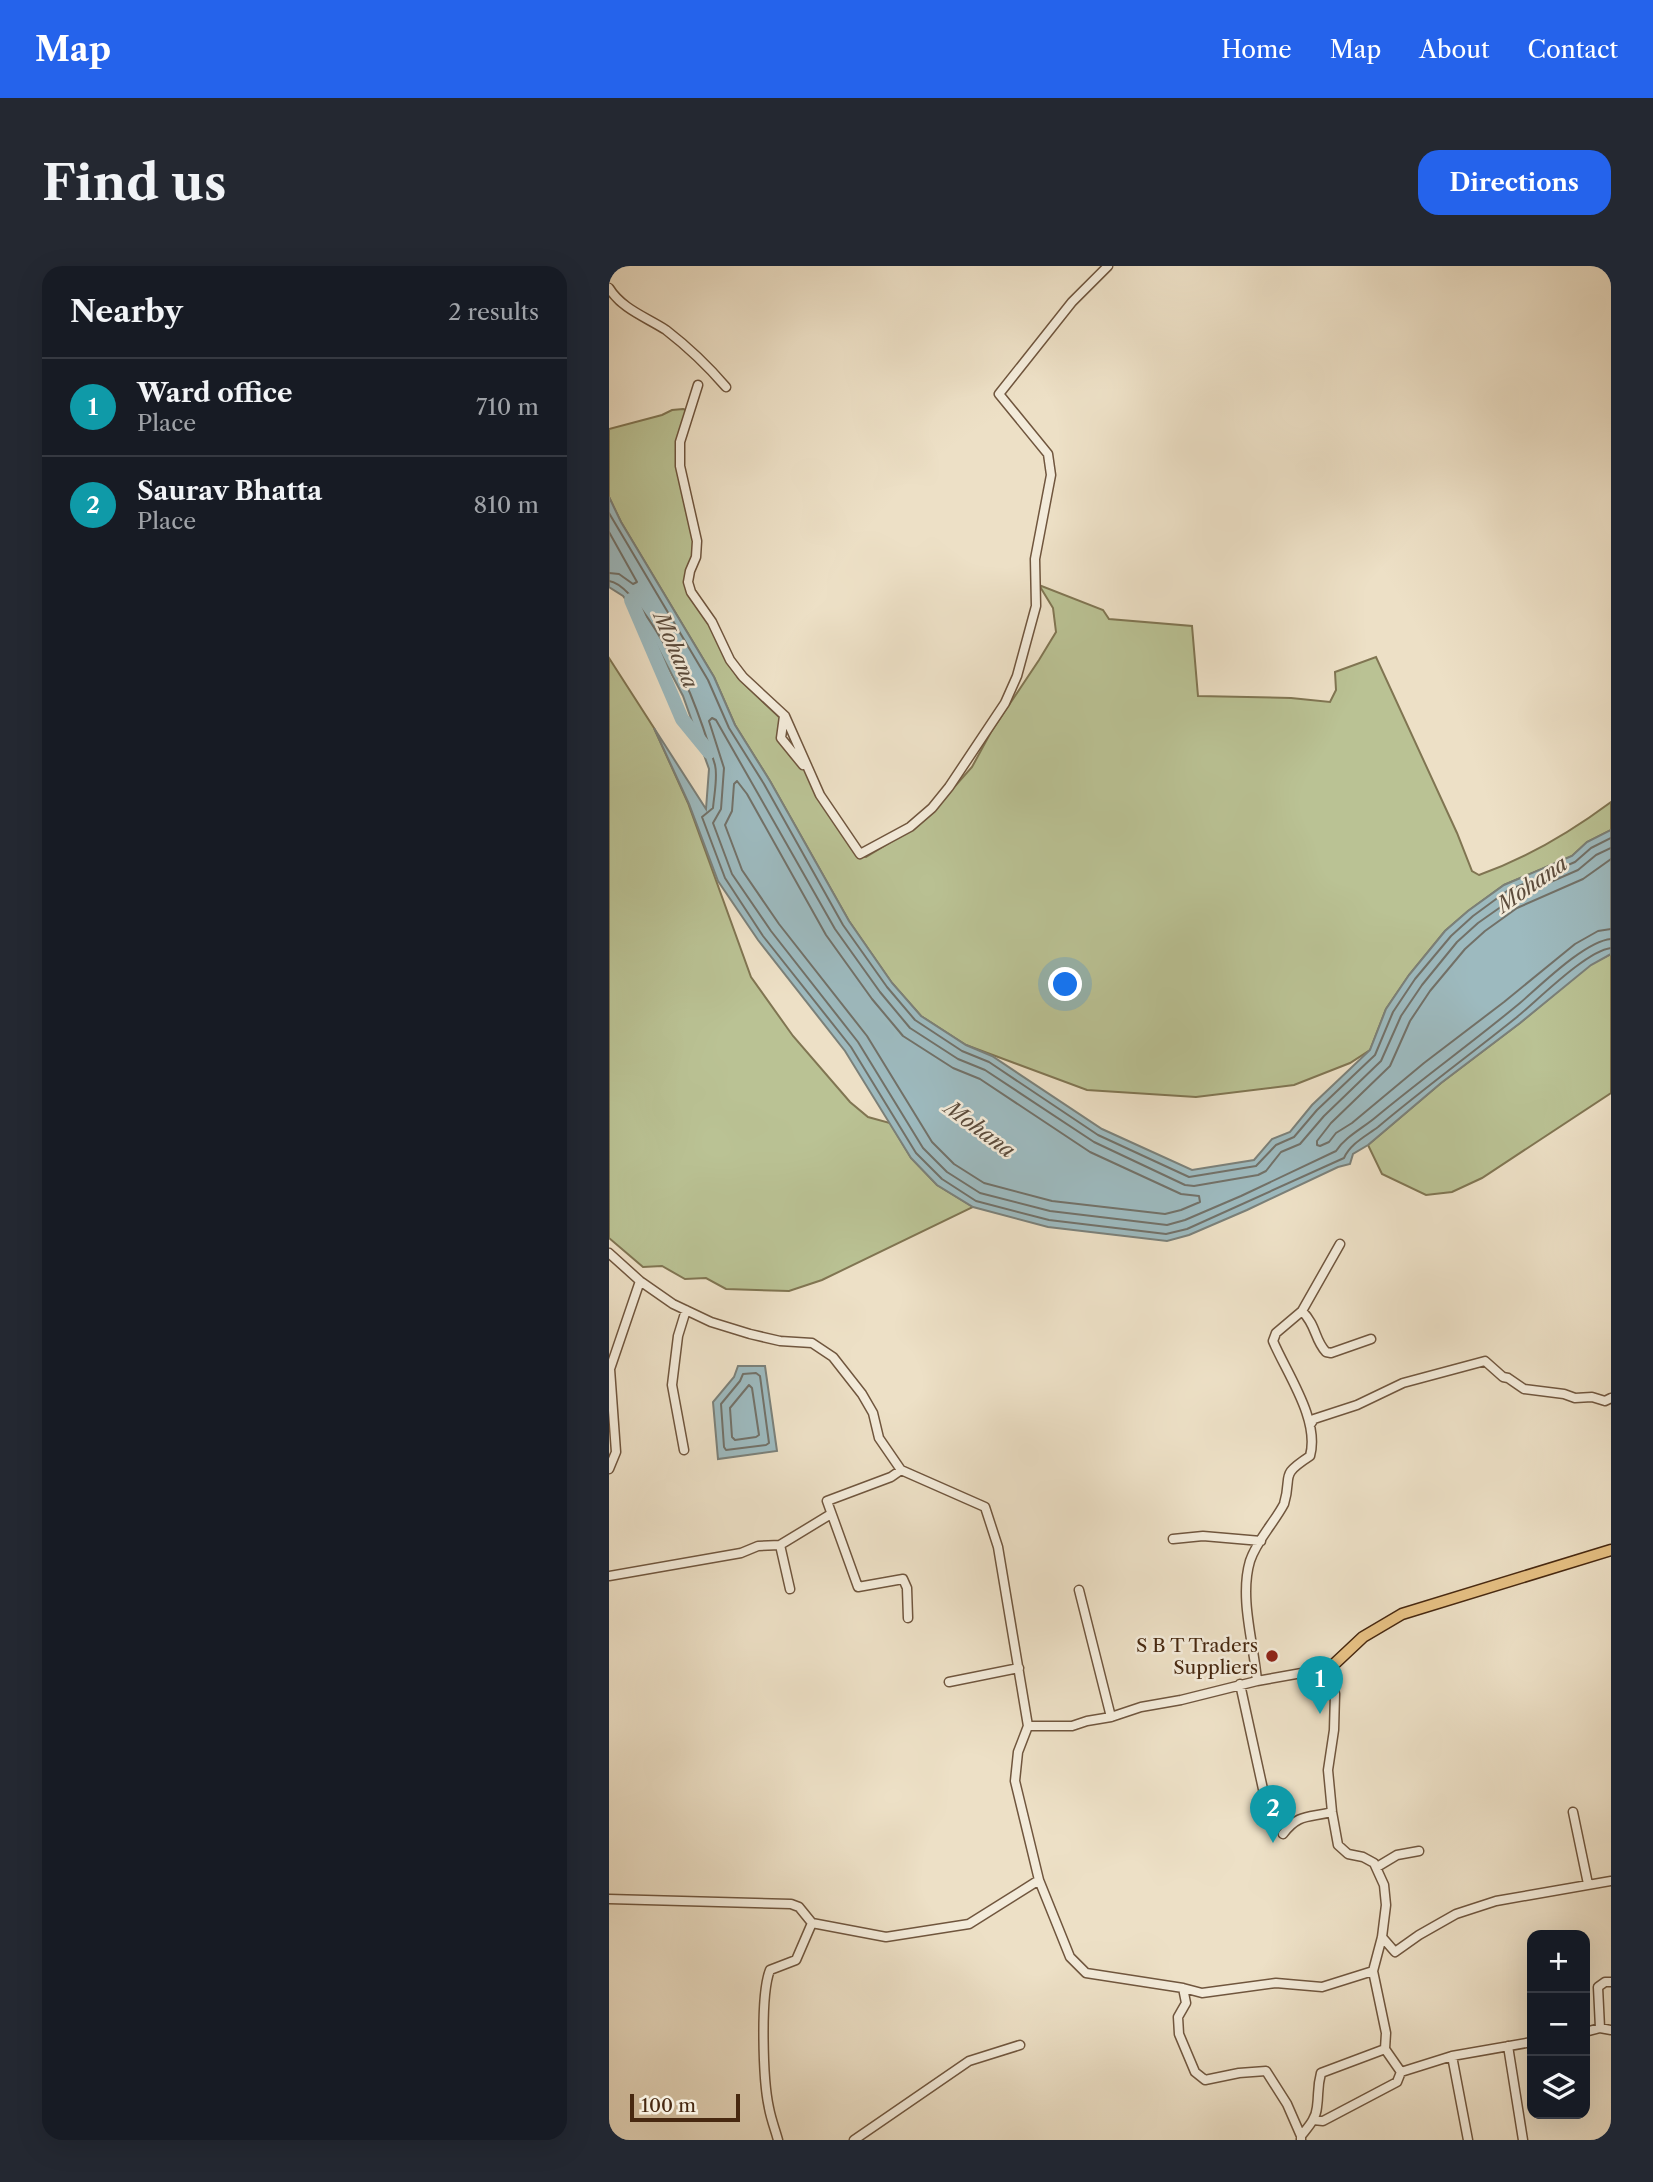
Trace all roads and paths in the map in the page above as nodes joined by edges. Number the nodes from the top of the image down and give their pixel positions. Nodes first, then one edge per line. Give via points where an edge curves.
1 (1108, 266) edge
2 (609, 288) edge
3 (698, 385) dead end
4 (726, 387) dead end
5 (1340, 1244) dead end
6 (609, 1253) edge
7 (640, 1281) junction
8 (686, 1310) junction
9 (1302, 1311) junction
10 (1371, 1339) dead end
11 (1611, 1398) edge
12 (1310, 1425) junction
13 (684, 1450) dead end
14 (609, 1469) edge
15 (901, 1471) junction
16 (831, 1514) junction
17 (1173, 1539) dead end
18 (1261, 1541) junction
19 (780, 1545) junction
20 (1611, 1550) edge
21 (609, 1576) edge
22 (790, 1589) dead end
23 (1079, 1590) dead end
24 (908, 1618) dead end
25 (1019, 1668) junction
26 (1330, 1668) junction
27 (1257, 1681) junction
28 (949, 1682) dead end
29 (1240, 1684) junction
30 (1111, 1717) junction
31 (1028, 1726) junction
32 (1268, 1812) dead end
33 (1332, 1812) junction
34 (1573, 1812) dead end
35 (1283, 1834) dead end
36 (1419, 1851) dead end
37 (1377, 1867) junction
38 (1039, 1880) junction
39 (1611, 1881) edge
40 (1588, 1884) junction
41 (609, 1899) edge
42 (812, 1923) junction
43 (1382, 1937) junction
44 (1373, 1971) junction
45 (1611, 1982) edge
46 (1184, 1988) junction
47 (1600, 2028) junction
48 (1611, 2030) edge
49 (1590, 2031) edge
50 (1527, 2043) edge
51 (1020, 2045) dead end
52 (1508, 2046) junction
53 (1385, 2049) junction
54 (1451, 2056) junction
55 (1401, 2072) junction
56 (1313, 2120) junction
57 (1301, 2138) edge
58 (778, 2140) edge
59 (854, 2140) edge
60 (1468, 2140) edge
61 (1523, 2140) edge

1 - 3 street via 1072,302 999,394 1048,454 1051,475 1035,559 1036,606 1017,676 1005,703 932,808 910,827 860,854 820,795 784,715 730,660 691,592 689,571 697,541 680,466 680,442
2 - 4 street via 617,300 689,349
5 - 9 street
6 - 7 street
7 - 8 street
7 - 14 street via 610,1369 616,1452
8 - 13 street via 672,1385
8 - 15 street via 750,1334 812,1343 832,1357 862,1394 879,1438
9 - 10 street via 1326,1352
9 - 12 street via 1273,1341
11 - 12 street via 1575,1398 1524,1389 1485,1362 1402,1383 1314,1419
12 - 18 street via 1314,1442 1310,1456 1287,1475 1284,1504
15 - 16 street via 827,1501
15 - 25 street via 985,1507 998,1547
16 - 19 street
16 - 24 street via 858,1587 903,1579
17 - 18 street via 1203,1536
18 - 27 street via 1250,1562 1247,1595
19 - 21 street
19 - 22 street
20 - 26 main road via 1402,1614 1363,1636
23 - 30 street
25 - 28 street
25 - 31 street
26 - 27 street
26 - 33 street via 1335,1694 1328,1770
27 - 29 street
29 - 30 street
29 - 32 street
30 - 31 street via 1072,1726
31 - 38 street via 1018,1752 1015,1781
33 - 35 street via 1299,1818
33 - 37 street via 1338,1845
34 - 40 street
36 - 37 street via 1397,1855
37 - 43 street via 1386,1905
38 - 42 street via 969,1924 886,1937
38 - 46 street via 1070,1957 1086,1973
39 - 40 street
40 - 43 street via 1496,1901 1456,1914 1395,1952
41 - 42 street via 791,1904
42 - 58 street via 796,1960 770,1970 767,1978 765,2068 768,2106
43 - 44 street
44 - 46 street via 1322,1987 1276,1983 1202,1993
44 - 53 street
45 - 47 street via 1598,1987
46 - 57 street via 1186,2003 1178,2017 1179,2034 1195,2072 1205,2080 1266,2071
47 - 48 street
47 - 49 street
50 - 52 street
51 - 59 street via 969,2061
52 - 54 street
52 - 61 street
53 - 55 street
53 - 56 street via 1321,2073
54 - 55 street
54 - 60 street
55 - 56 street via 1397,2082 1323,2121
56 - 57 street

